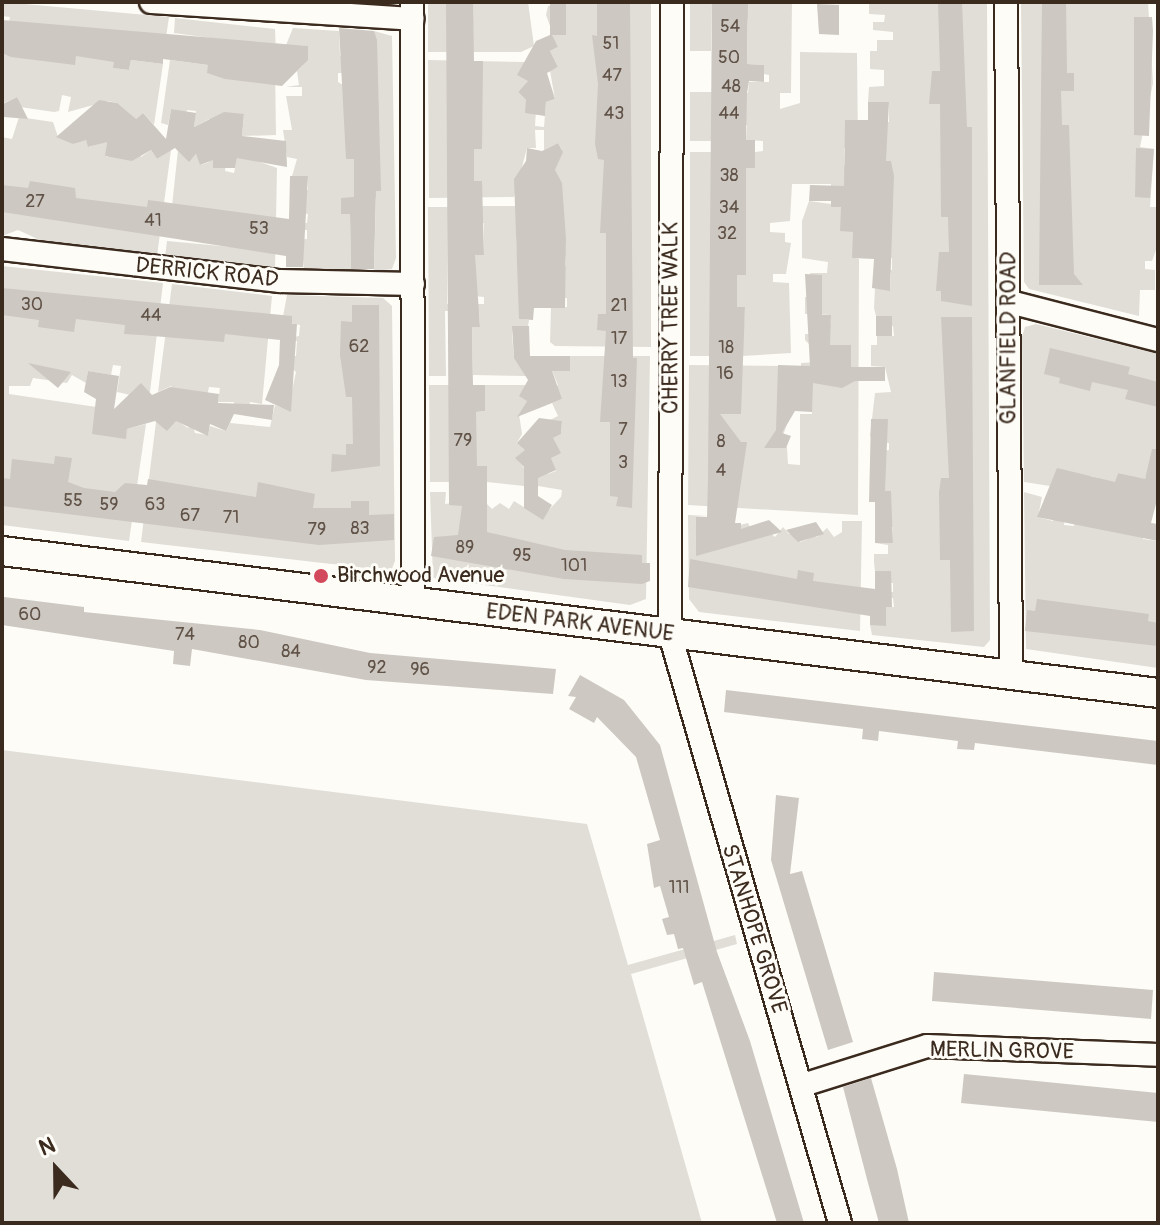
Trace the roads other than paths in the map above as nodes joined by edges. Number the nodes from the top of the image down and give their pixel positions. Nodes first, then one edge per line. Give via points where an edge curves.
1 (151, 2) edge
2 (672, 2) edge
3 (1006, 2) edge
4 (412, 11) edge
5 (2, 249) edge
6 (413, 284) junction
7 (1010, 302) junction
8 (1158, 340) edge
9 (2, 551) edge
10 (413, 603) junction
11 (670, 634) junction
12 (1011, 674) junction
13 (1158, 693) edge
14 (1158, 1055) edge
15 (803, 1085) junction
16 (840, 1223) edge

1 - 4 street
2 - 11 street, CHERRY TREE WALK
3 - 7 street, GLANFIELD ROAD
4 - 6 street
5 - 6 street, DERRICK ROAD via 280,281
6 - 10 street
7 - 8 street
7 - 12 street, GLANFIELD ROAD
9 - 10 street, EDEN PARK AVENUE
10 - 11 street, EDEN PARK AVENUE
11 - 12 street, EDEN PARK AVENUE
11 - 15 street, STANHOPE GROVE via 708,778
12 - 13 street, EDEN PARK AVENUE
14 - 15 street, MERLIN GROVE via 927,1046
15 - 16 street, STANHOPE GROVE

